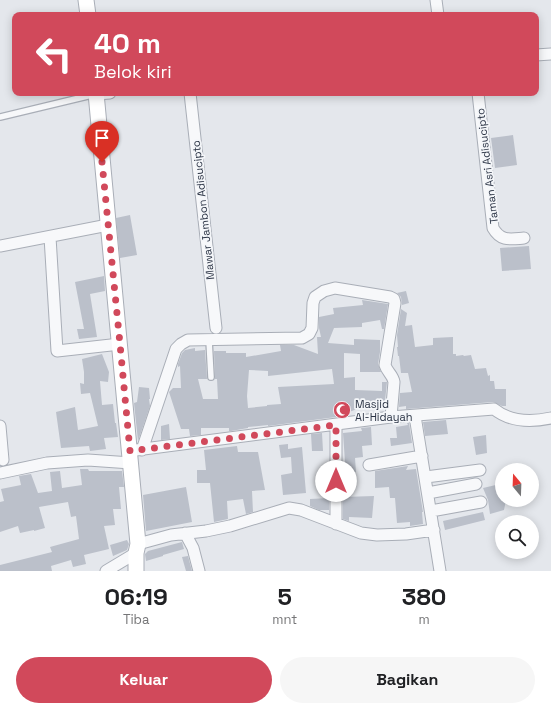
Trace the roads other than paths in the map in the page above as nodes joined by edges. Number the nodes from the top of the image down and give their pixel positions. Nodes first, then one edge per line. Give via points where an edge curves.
1 (86, 0) edge
2 (436, 0) edge
3 (88, 12) edge
4 (438, 12) edge
5 (551, 54) edge
6 (539, 55) edge
7 (88, 96) edge
8 (100, 96) edge
9 (190, 96) edge
10 (478, 96) edge
11 (0, 118) edge
12 (108, 226) junction
13 (50, 237) junction
14 (524, 238) dead end
15 (0, 246) edge
16 (216, 328) dead end
17 (209, 340) junction
18 (120, 344) junction
19 (211, 377) dead end
20 (415, 416) junction
21 (391, 417) junction
22 (551, 418) edge
23 (336, 425) junction
24 (0, 426) edge
25 (134, 455) junction
26 (422, 456) junction
27 (3, 460) dead end
28 (369, 465) dead end
29 (480, 470) dead end
30 (0, 473) edge
31 (426, 477) junction
32 (476, 484) dead end
33 (428, 493) junction
34 (482, 502) dead end
35 (431, 511) junction
36 (336, 524) junction
37 (434, 530) junction
38 (188, 540) junction
39 (136, 558) edge
40 (440, 570) edge
41 (106, 571) edge
42 (200, 571) edge

1 - 3 main road
2 - 4 street
5 - 6 street
7 - 11 lane
8 - 12 main road
9 - 16 street, Mawar Jambon Adisucipto
10 - 14 street, Taman Asri Adisucipto via 494,228 497,235 505,239
12 - 13 street
12 - 18 main road
13 - 15 street
13 - 18 street via 57,351
17 - 19 lane
17 - 21 street via 302,338 309,334 312,328 315,296 335,288 390,297 395,303 385,365 394,382
17 - 25 street via 188,340 176,349
18 - 25 main road
20 - 21 street
20 - 22 street via 494,409 510,418
20 - 26 street
21 - 23 street
23 - 25 street
23 - 36 street
24 - 27 street
25 - 30 street via 47,463
25 - 39 main road
26 - 28 street
26 - 31 street
29 - 31 street
31 - 33 street
32 - 33 street
33 - 35 street
34 - 35 street
35 - 37 street
36 - 37 street via 361,533 377,535
36 - 38 street via 289,508
37 - 40 street
38 - 39 street via 171,535
38 - 42 street
39 - 41 street

